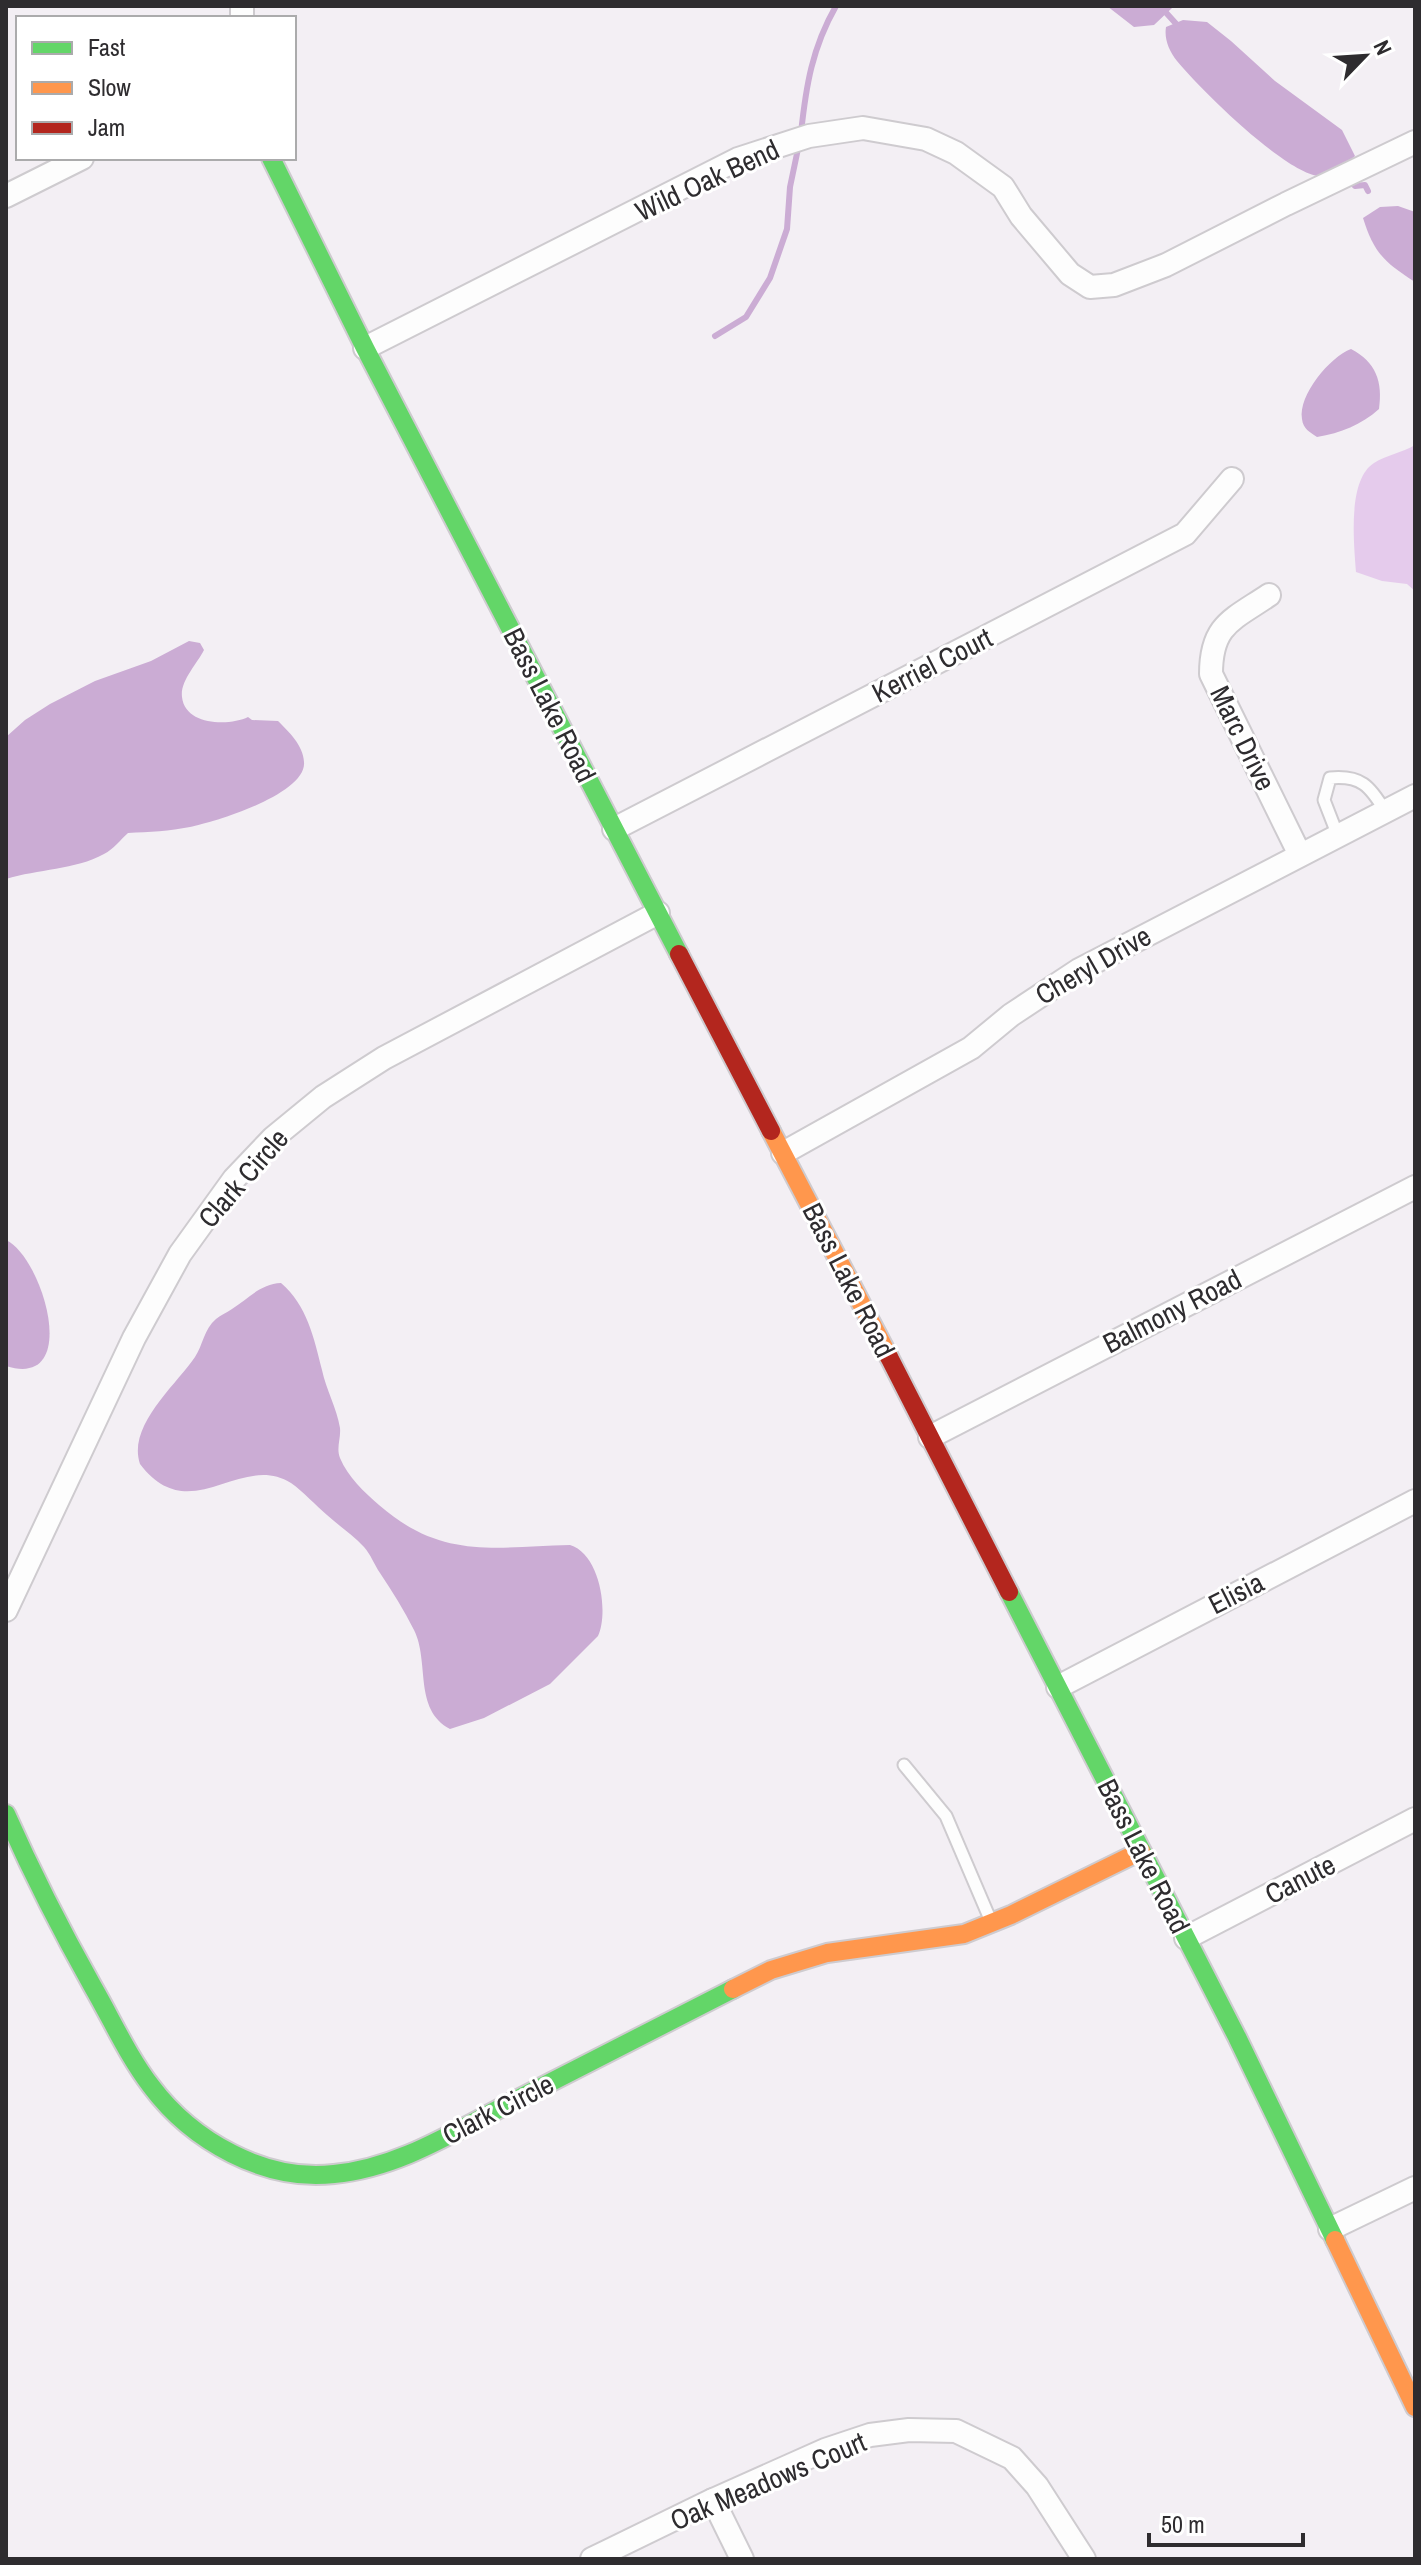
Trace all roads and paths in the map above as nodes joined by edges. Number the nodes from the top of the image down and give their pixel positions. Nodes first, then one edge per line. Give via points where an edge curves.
1 (1415, 142) edge
2 (78, 160) edge
3 (272, 160) edge
4 (6, 196) edge
5 (365, 348) junction
6 (1232, 479) dead end
7 (1269, 595) dead end
8 (1415, 796) edge
9 (1385, 811) junction
10 (614, 829) junction
11 (1338, 836) junction
12 (1300, 855) junction
13 (658, 913) junction
14 (783, 1153) junction
15 (1415, 1187) edge
16 (930, 1437) junction
17 (1415, 1501) edge
18 (8, 1598) edge
19 (1058, 1687) junction
20 (904, 1765) dead end
21 (6, 1814) edge
22 (1415, 1819) edge
23 (1141, 1851) junction
24 (991, 1923) junction
25 (1186, 1938) junction
26 (1415, 2188) edge
27 (1330, 2229) junction
28 (1415, 2407) edge
29 (713, 2500) junction
30 (592, 2559) edge
31 (742, 2559) edge
32 (1084, 2559) edge

1 - 5 street, Wild Oak Bend via 1166,265 1114,285 1090,287 1070,274 1003,187 956,153 926,139 863,128 809,136 738,159
2 - 4 street
3 - 5 street, Bass Lake Road
5 - 10 street, Bass Lake Road
6 - 10 street, Kerriel Court via 1185,534
7 - 12 street, Marc Drive via 1231,620 1216,637 1211,674
8 - 9 street, Cheryl Drive
9 - 11 street, Cheryl Drive
9 - 11 lane via 1374,792 1350,776 1330,778 1324,800
10 - 13 street, Bass Lake Road
11 - 12 street, Cheryl Drive
12 - 14 street, Cheryl Drive via 1079,970 971,1048
13 - 14 street, Bass Lake Road
13 - 18 street, Clark Circle via 384,1058 323,1097 253,1159 172,1268
14 - 16 street, Bass Lake Road
15 - 16 street, Balmony Road
16 - 19 street, Bass Lake Road
17 - 19 street, Elisia
19 - 23 street, Bass Lake Road
20 - 24 lane via 946,1816
21 - 24 street, Clark Circle via 28,1866 157,2095 193,2128 244,2161 305,2175 357,2172 406,2156 771,1970 827,1953 964,1934
22 - 25 street, Canute
23 - 24 street, Clark Circle
23 - 25 street, Bass Lake Road
25 - 27 street, Bass Lake Road
26 - 27 street
27 - 28 street, Bass Lake Road
29 - 30 street, Oak Meadows Court
29 - 31 street
29 - 32 street, Oak Meadows Court via 870,2435 956,2431 1012,2458 1037,2486

